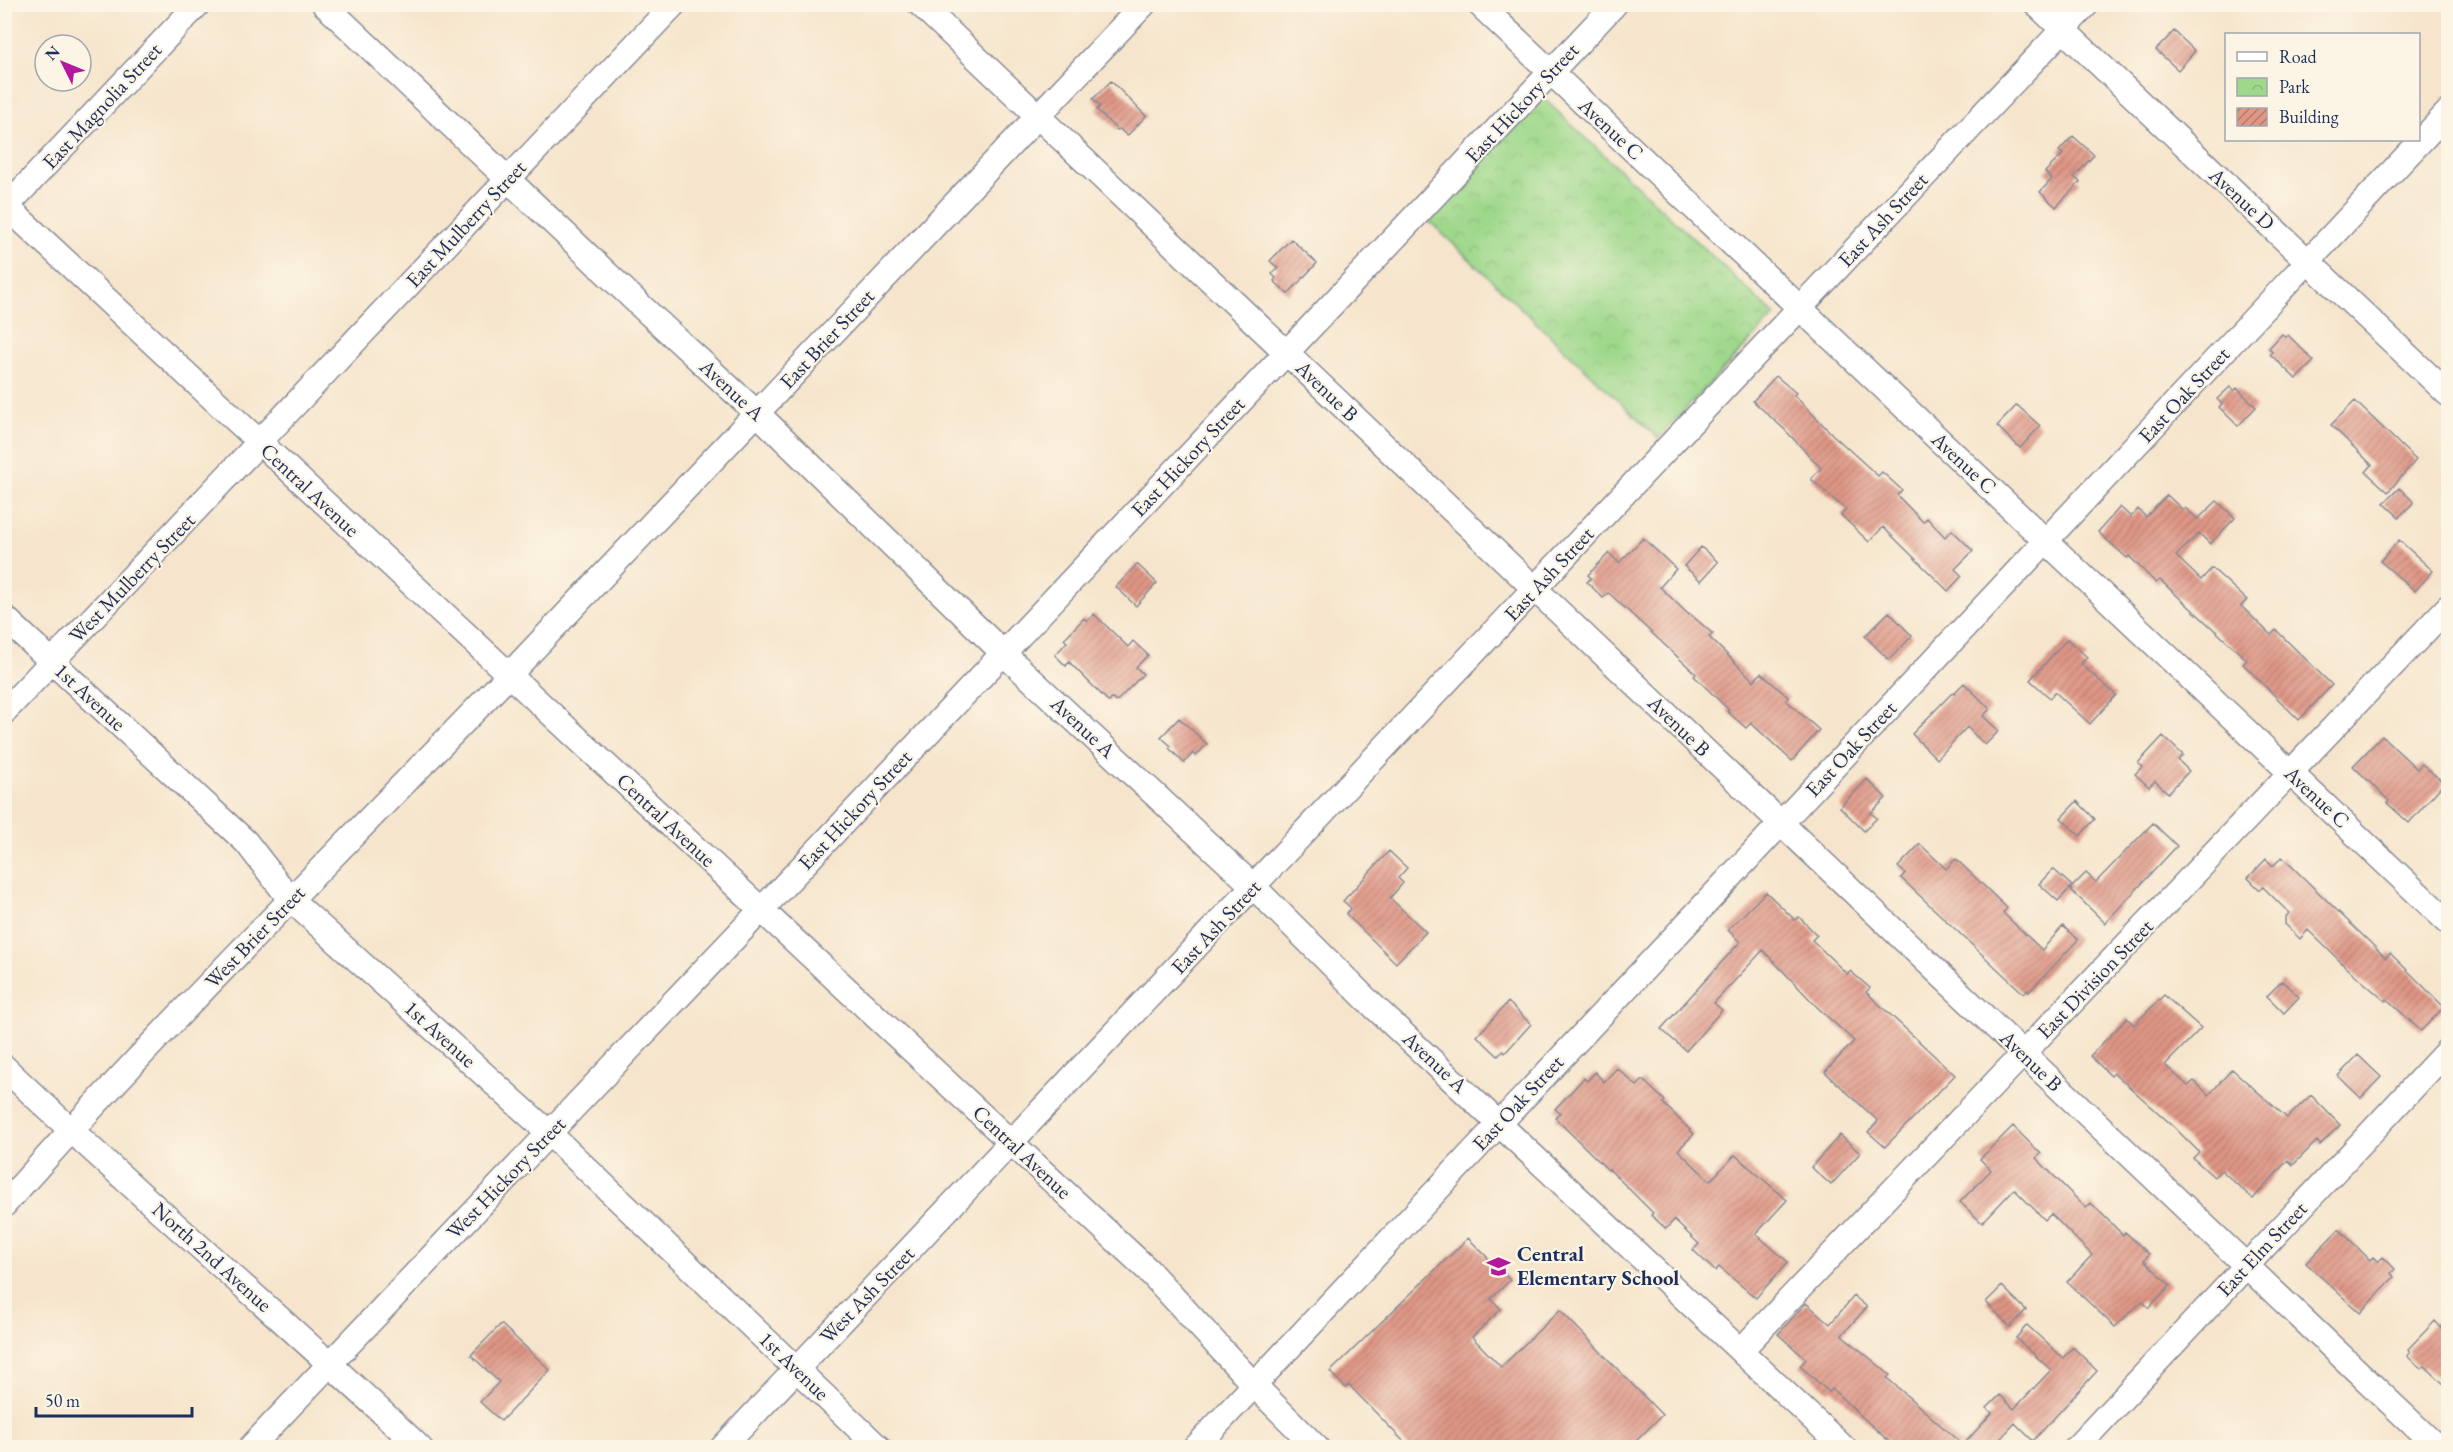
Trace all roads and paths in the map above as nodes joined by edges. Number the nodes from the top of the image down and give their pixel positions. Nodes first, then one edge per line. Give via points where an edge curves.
1 (198, 4) edge
2 (324, 4) edge
3 (674, 4) edge
4 (920, 4) edge
5 (1144, 4) edge
6 (1479, 4) edge
7 (1615, 4) edge
8 (2036, 4) edge
9 (2087, 4) edge
10 (2063, 30) junction
11 (1551, 72) junction
12 (2448, 112) edge
13 (1038, 116) junction
14 (508, 180) junction
15 (5, 207) edge
16 (2308, 262) junction
17 (1800, 308) junction
18 (1286, 353) junction
19 (2448, 394) edge
20 (757, 413) junction
21 (260, 443) junction
22 (2046, 541) junction
23 (1535, 589) junction
24 (2448, 607) edge
25 (4, 617) edge
26 (1003, 653) junction
27 (52, 662) junction
28 (509, 674) junction
29 (4, 712) edge
30 (2291, 773) junction
31 (1781, 823) junction
32 (1254, 886) junction
33 (290, 899) junction
34 (762, 909) junction
35 (2448, 922) edge
36 (2448, 1050) edge
37 (2024, 1053) junction
38 (4, 1067) edge
39 (1499, 1123) junction
40 (70, 1131) junction
41 (549, 1133) junction
42 (1012, 1143) junction
43 (4, 1205) edge
44 (2246, 1265) junction
45 (1741, 1350) junction
46 (331, 1363) junction
47 (797, 1369) junction
48 (1254, 1385) junction
49 (250, 1448) edge
50 (420, 1448) edge
51 (722, 1448) edge
52 (879, 1448) edge
53 (1196, 1448) edge
54 (1317, 1448) edge
55 (1844, 1448) edge
56 (2076, 1448) edge
57 (2438, 1448) edge

1 - 15 street, East Magnolia Street
2 - 14 street, Avenue A
3 - 14 street, East Mulberry Street
4 - 13 street, Avenue B
5 - 13 street, East Brier Street
6 - 11 street, Avenue C
7 - 11 street, East Hickory Street
8 - 10 street, Avenue D
9 - 10 street, East Ash Street
10 - 16 street, Avenue D
10 - 17 street, East Ash Street
11 - 17 street, Avenue C
11 - 18 street, East Hickory Street
12 - 16 street, East Oak Street
13 - 18 street, Avenue B
13 - 20 street, East Brier Street
14 - 20 street, Avenue A
14 - 21 street, East Mulberry Street
15 - 21 street, Central Avenue
16 - 19 street, Avenue D
16 - 22 street, East Oak Street
17 - 22 street, Avenue C
17 - 23 street, East Ash Street
18 - 23 street, Avenue B
18 - 26 street, East Hickory Street
20 - 26 street, Avenue A
20 - 28 street, East Brier Street
21 - 27 street, West Mulberry Street
21 - 28 street, Central Avenue
22 - 30 street, Avenue C
22 - 31 street, East Oak Street
23 - 31 street, Avenue B
23 - 32 street, East Ash Street
24 - 30 street, East Division Street
25 - 27 street, 1st Avenue
26 - 32 street, Avenue A
26 - 34 street, East Hickory Street
27 - 29 street, West Mulberry Street
27 - 33 street, 1st Avenue via 246,842
28 - 33 street, West Brier Street
28 - 34 street, Central Avenue
30 - 35 street, Avenue C
30 - 37 street, East Division Street
31 - 37 street, Avenue B
31 - 39 street, East Oak Street
32 - 39 street, Avenue A via 1366,999
32 - 42 street, East Ash Street
33 - 40 street, West Brier Street
33 - 41 street, 1st Avenue
34 - 41 street, West Hickory Street
34 - 42 street, Central Avenue
36 - 44 street, East Elm Street
37 - 44 street, Avenue B
37 - 45 street, East Division Street
38 - 40 street, North 2nd Avenue
39 - 45 street, Avenue A
39 - 48 street, East Oak Street
40 - 43 street, West Brier Street
40 - 46 street, North 2nd Avenue
41 - 46 street, West Hickory Street
41 - 47 street, 1st Avenue
42 - 47 street, West Ash Street
42 - 48 street, Central Avenue via 1148,1270
44 - 56 street, East Elm Street
44 - 57 street, Avenue B
45 - 55 street, Avenue A
46 - 49 street, West Hickory Street
46 - 50 street, North 2nd Avenue
47 - 51 street, West Ash Street
47 - 52 street, 1st Avenue
48 - 53 street, East Oak Street
48 - 54 street, Central Avenue

